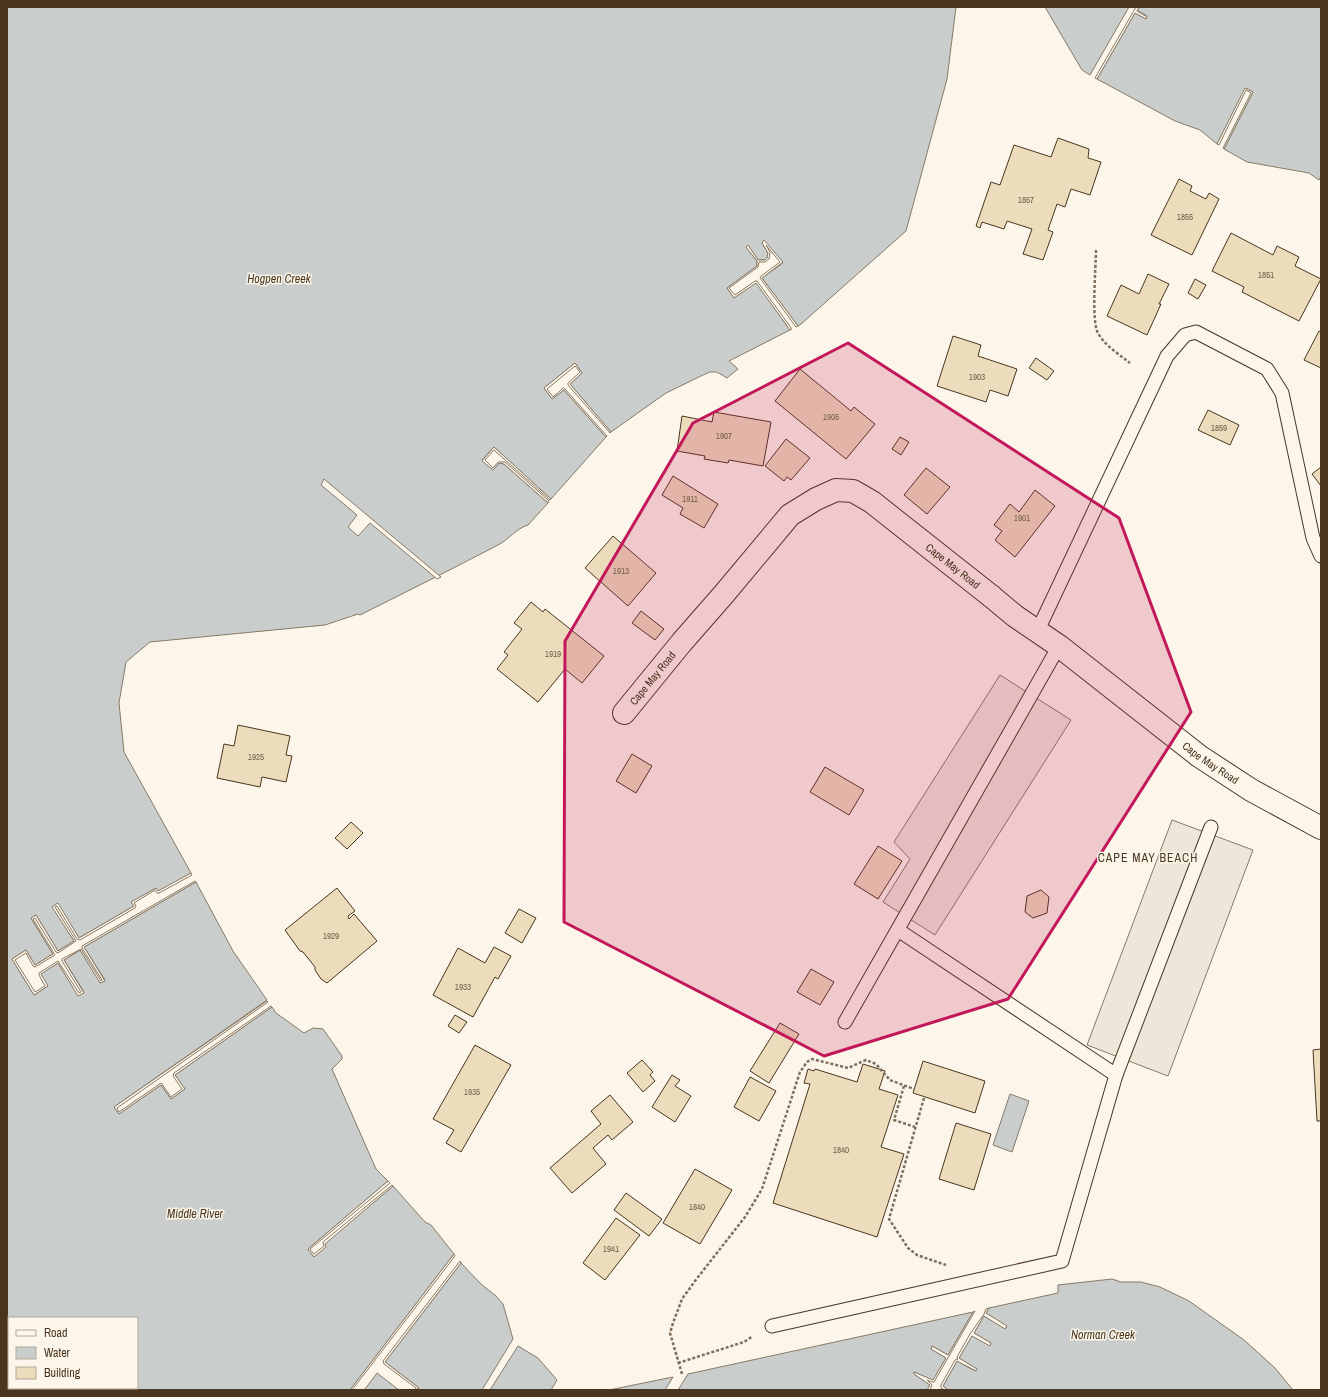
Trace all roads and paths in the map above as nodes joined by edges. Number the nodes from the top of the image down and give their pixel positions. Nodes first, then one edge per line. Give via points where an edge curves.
1 (1096, 250) dead end
2 (1130, 363) dead end
3 (1321, 556) edge
4 (1038, 630) junction
5 (1059, 646) junction
6 (624, 713) dead end
7 (1211, 827) dead end
8 (1321, 828) edge
9 (898, 930) junction
10 (845, 1022) dead end
11 (1116, 1075) junction
12 (904, 1086) junction
13 (914, 1089) dead end
14 (924, 1098) dead end
15 (916, 1127) junction
16 (947, 1265) dead end
17 (772, 1326) joint
18 (678, 1363) junction
19 (682, 1374) dead end

1 - 2 path via 1094,317 1098,333
3 - 4 lane via 1313,538 1282,393 1267,369 1196,332 1185,335 1167,356
4 - 5 street, Cape May Road
4 - 6 street, Cape May Road via 1015,616 872,502 853,491 836,490 790,515
5 - 8 street, Cape May Road via 1199,756 1251,790
5 - 9 lane
7 - 11 lane
9 - 10 lane
9 - 11 lane
11 - 17 lane via 1062,1261
12 - 13 path
12 - 15 path via 894,1120
12 - 18 path via 890,1080 876,1064 866,1060 848,1068 812,1059 807,1062 800,1072 762,1189 745,1217 682,1298 670,1333
14 - 15 path
15 - 16 path via 889,1220 908,1248 918,1255
17 - 18 path via 744,1342
18 - 19 path

